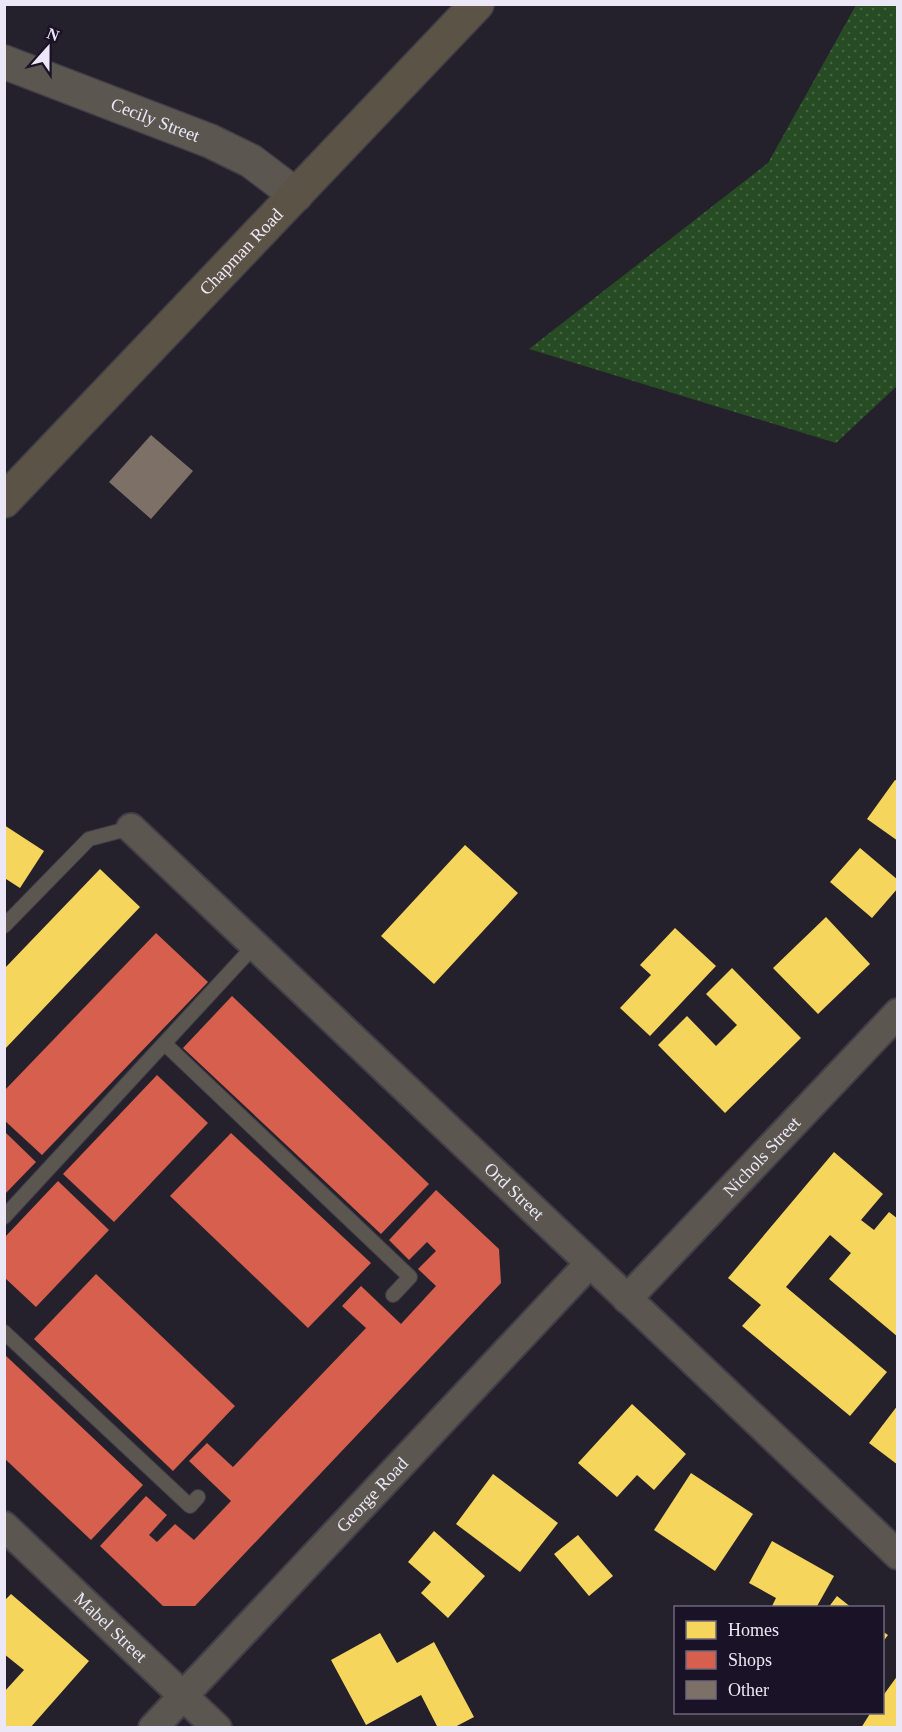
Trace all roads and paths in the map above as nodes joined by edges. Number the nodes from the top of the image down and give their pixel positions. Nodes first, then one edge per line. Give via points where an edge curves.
1 (477, 4) edge
2 (4, 62) edge
3 (296, 195) junction
4 (4, 501) edge
5 (131, 828) joint
6 (4, 926) edge
7 (255, 945) junction
8 (897, 1013) edge
9 (165, 1044) junction
10 (4, 1217) edge
11 (590, 1263) junction
12 (393, 1295) dead end
13 (627, 1299) junction
14 (4, 1332) edge
15 (198, 1497) dead end
16 (4, 1526) edge
17 (897, 1555) edge
18 (183, 1695) junction
19 (153, 1728) edge
20 (217, 1728) edge

1 - 3 main road, Chapman Road
2 - 3 street, Cecily Street via 210,141 251,161
3 - 4 main road, Chapman Road
5 - 6 lane via 89,839
5 - 7 street, Ord Street
7 - 9 lane
7 - 11 street, Ord Street
8 - 13 street, Nichols Street
9 - 10 lane
9 - 12 lane via 410,1277
11 - 13 street, Ord Street
11 - 18 street, George Road
13 - 17 street, Ord Street
14 - 15 lane via 190,1506
16 - 18 street, Mabel Street
18 - 19 street, George Road
18 - 20 street, Mabel Street

